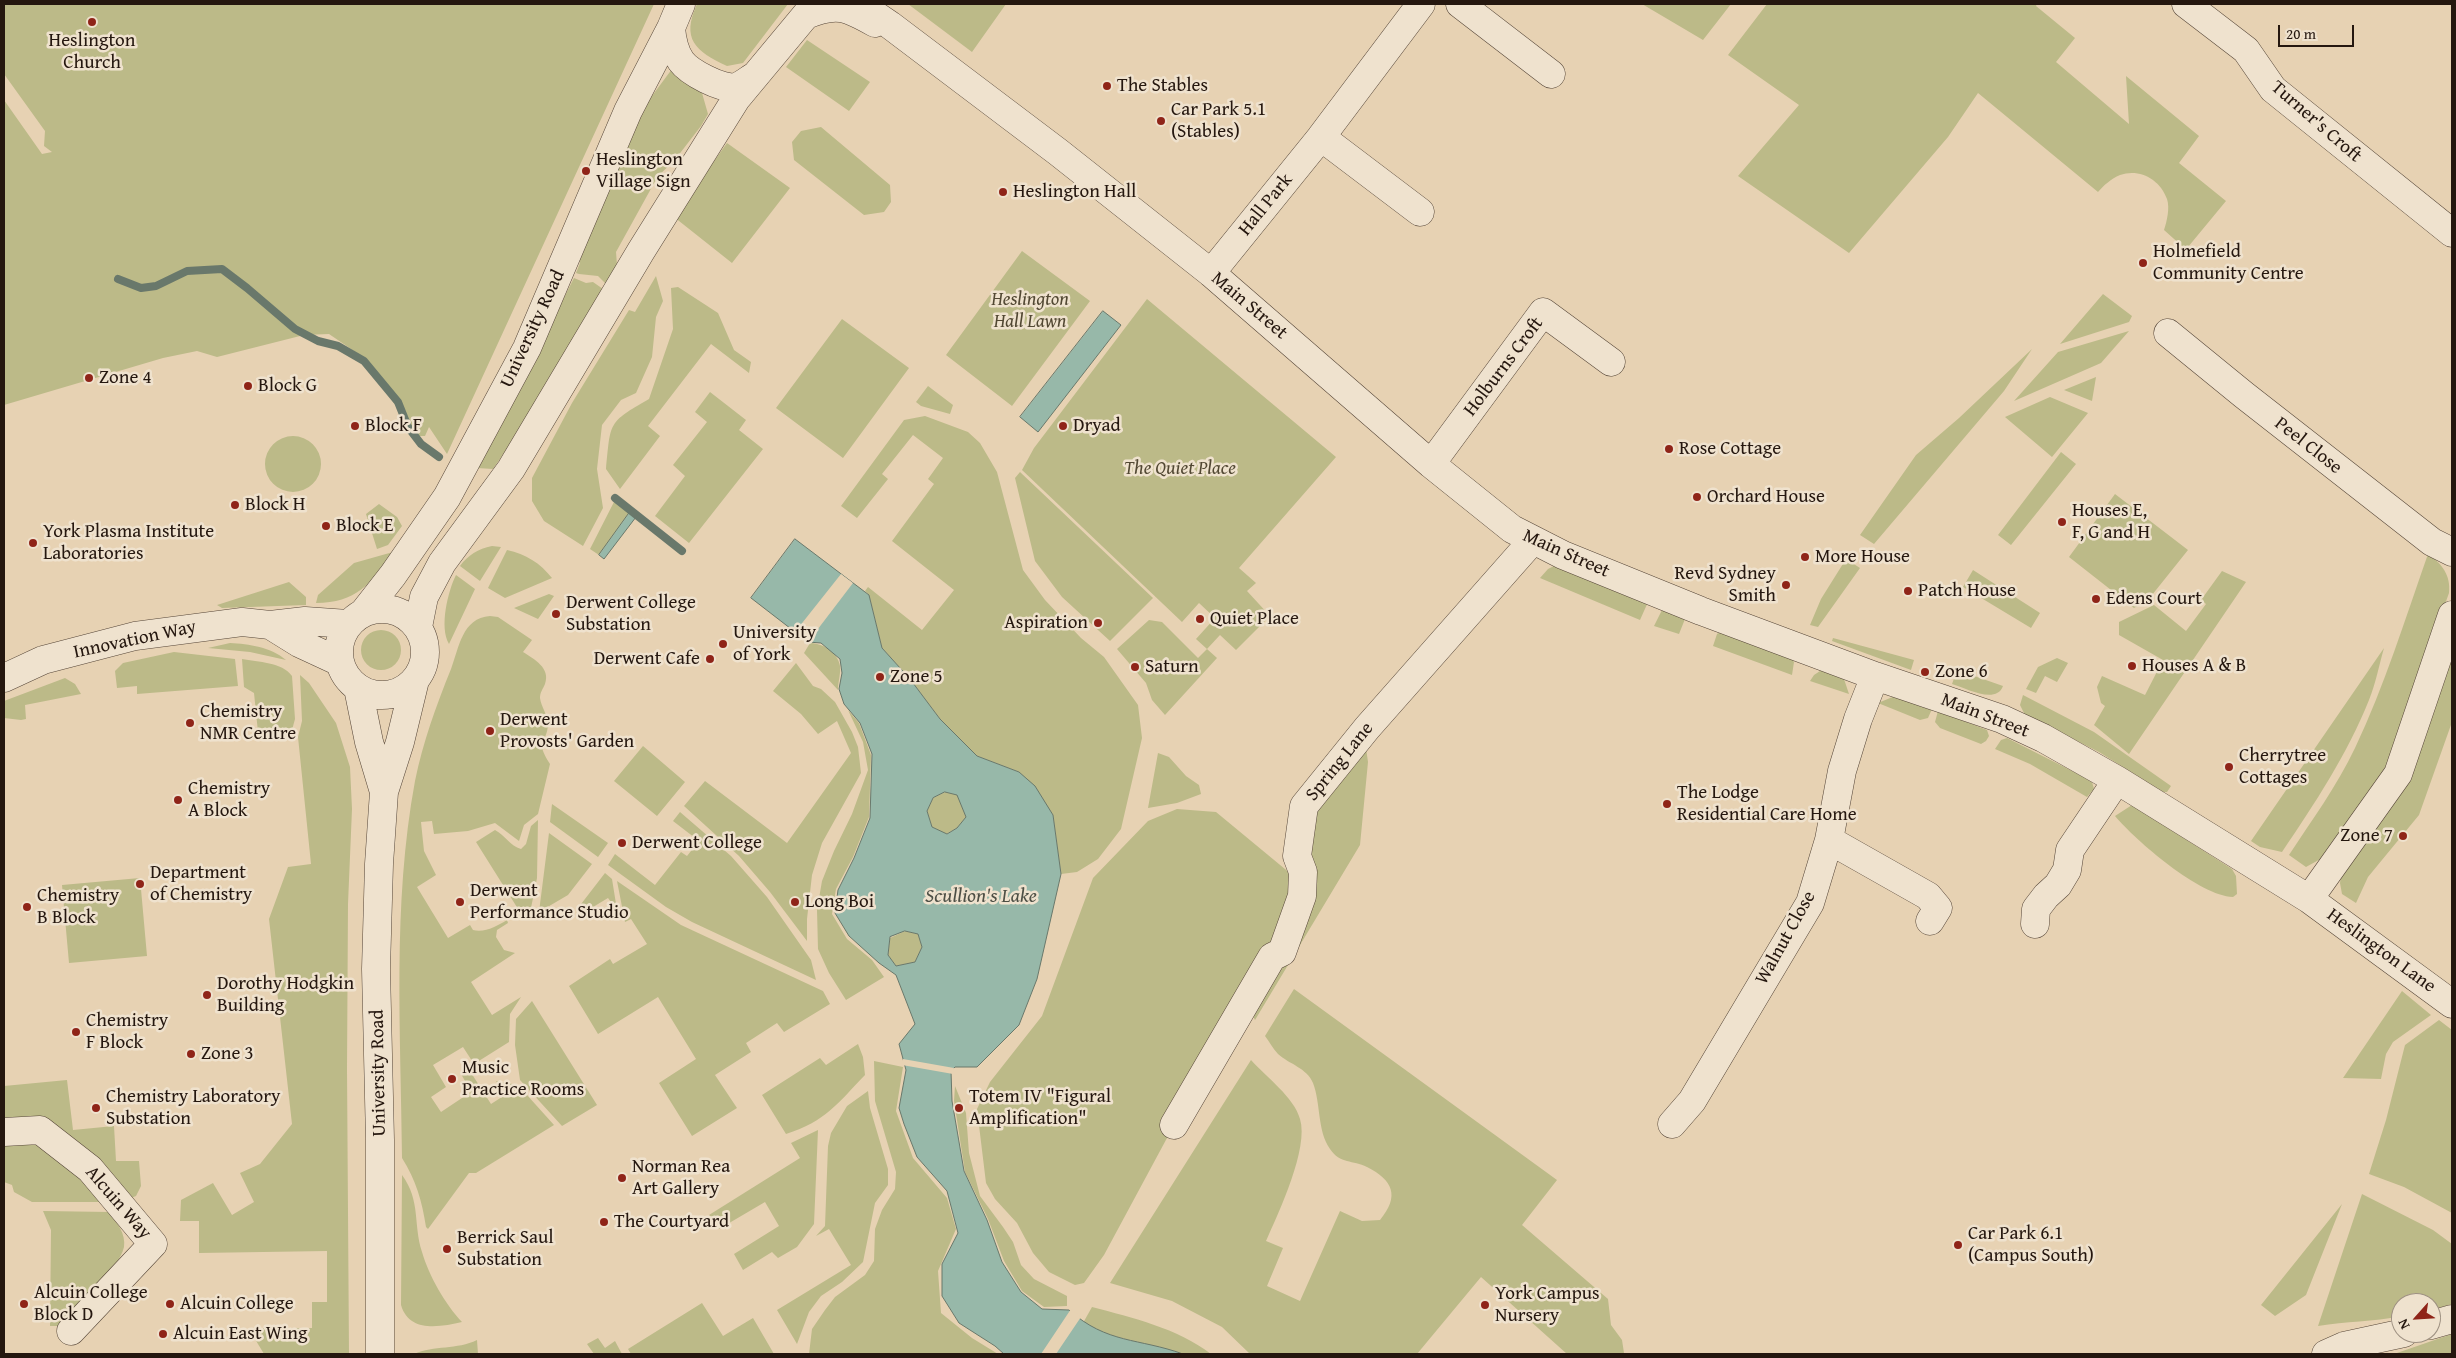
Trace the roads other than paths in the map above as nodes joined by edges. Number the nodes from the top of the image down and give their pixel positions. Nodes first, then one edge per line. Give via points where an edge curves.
1 (859, 4) edge
2 (1421, 4) edge
3 (1460, 4) edge
4 (2186, 4) edge
5 (811, 9) edge
6 (676, 16) edge
7 (920, 48) junction
8 (1551, 74) dead end
9 (753, 77) junction
10 (1321, 137) junction
11 (1420, 212) dead end
12 (2452, 233) edge
13 (1211, 273) junction
14 (2168, 333) dead end
15 (1611, 362) dead end
16 (1431, 464) junction
17 (1533, 540) junction
18 (2452, 552) edge
19 (2452, 615) edge
20 (356, 618) junction
21 (270, 625) junction
22 (418, 627) junction
23 (340, 662) junction
24 (1875, 676) junction
25 (4, 678) edge
26 (415, 680) junction
27 (358, 688) junction
28 (2117, 780) junction
29 (384, 792) junction
30 (1829, 840) junction
31 (2309, 899) junction
32 (1930, 921) dead end
33 (2035, 924) dead end
34 (2452, 1004) edge
35 (1672, 1124) dead end
36 (1174, 1125) dead end
37 (4, 1132) edge
38 (71, 1331) dead end
39 (2391, 1336) edge
40 (380, 1354) edge
41 (2326, 1354) edge

1 - 7 street, Main Street
2 - 10 street, Hall Park
3 - 8 street
4 - 12 street, Turner's Croft via 2246,50 2273,89
5 - 7 street, Main Street via 850,9
5 - 9 street, University Road
6 - 9 street, University Road via 673,44 681,61 693,72 723,87 736,87
6 - 20 street, University Road via 628,111 527,348 447,497 389,582
7 - 13 street, Main Street
9 - 22 street, University Road via 641,251 510,469 442,563 424,597
10 - 11 street
10 - 13 street, Hall Park
13 - 16 street, Main Street
14 - 18 street, Peel Close via 2432,542
15 - 16 street, Holburns Croft via 1543,312
16 - 17 street, Main Street via 1512,529
17 - 24 street, Main Street via 1701,610
17 - 36 street, Spring Lane via 1367,728 1304,806 1297,856 1303,872 1297,916 1282,952 1272,956
19 - 31 street via 2398,774
20 - 21 street, Innovation Way
20 - 22 street via 384,608 403,613
20 - 23 street via 339,642
21 - 23 street, Innovation Way
21 - 25 street, Innovation Way via 242,622 135,636 43,660
22 - 26 street via 423,637 425,658
23 - 27 street via 350,681
24 - 28 street, Main Street via 2002,719
24 - 30 street, Walnut Close via 1842,771
26 - 27 street via 398,692 378,695
26 - 29 street, University Road
27 - 29 street, University Road
28 - 31 street, Main Street
28 - 33 street via 2070,850 2067,870 2058,885 2036,909
29 - 40 street, University Road via 376,969
30 - 32 street via 1928,896 1938,908
30 - 35 street, Walnut Close via 1810,903 1692,1101
31 - 34 street, Heslington Lane
37 - 38 street, Alcuin Way via 40,1130 90,1169 153,1244
39 - 41 street via 2344,1346

